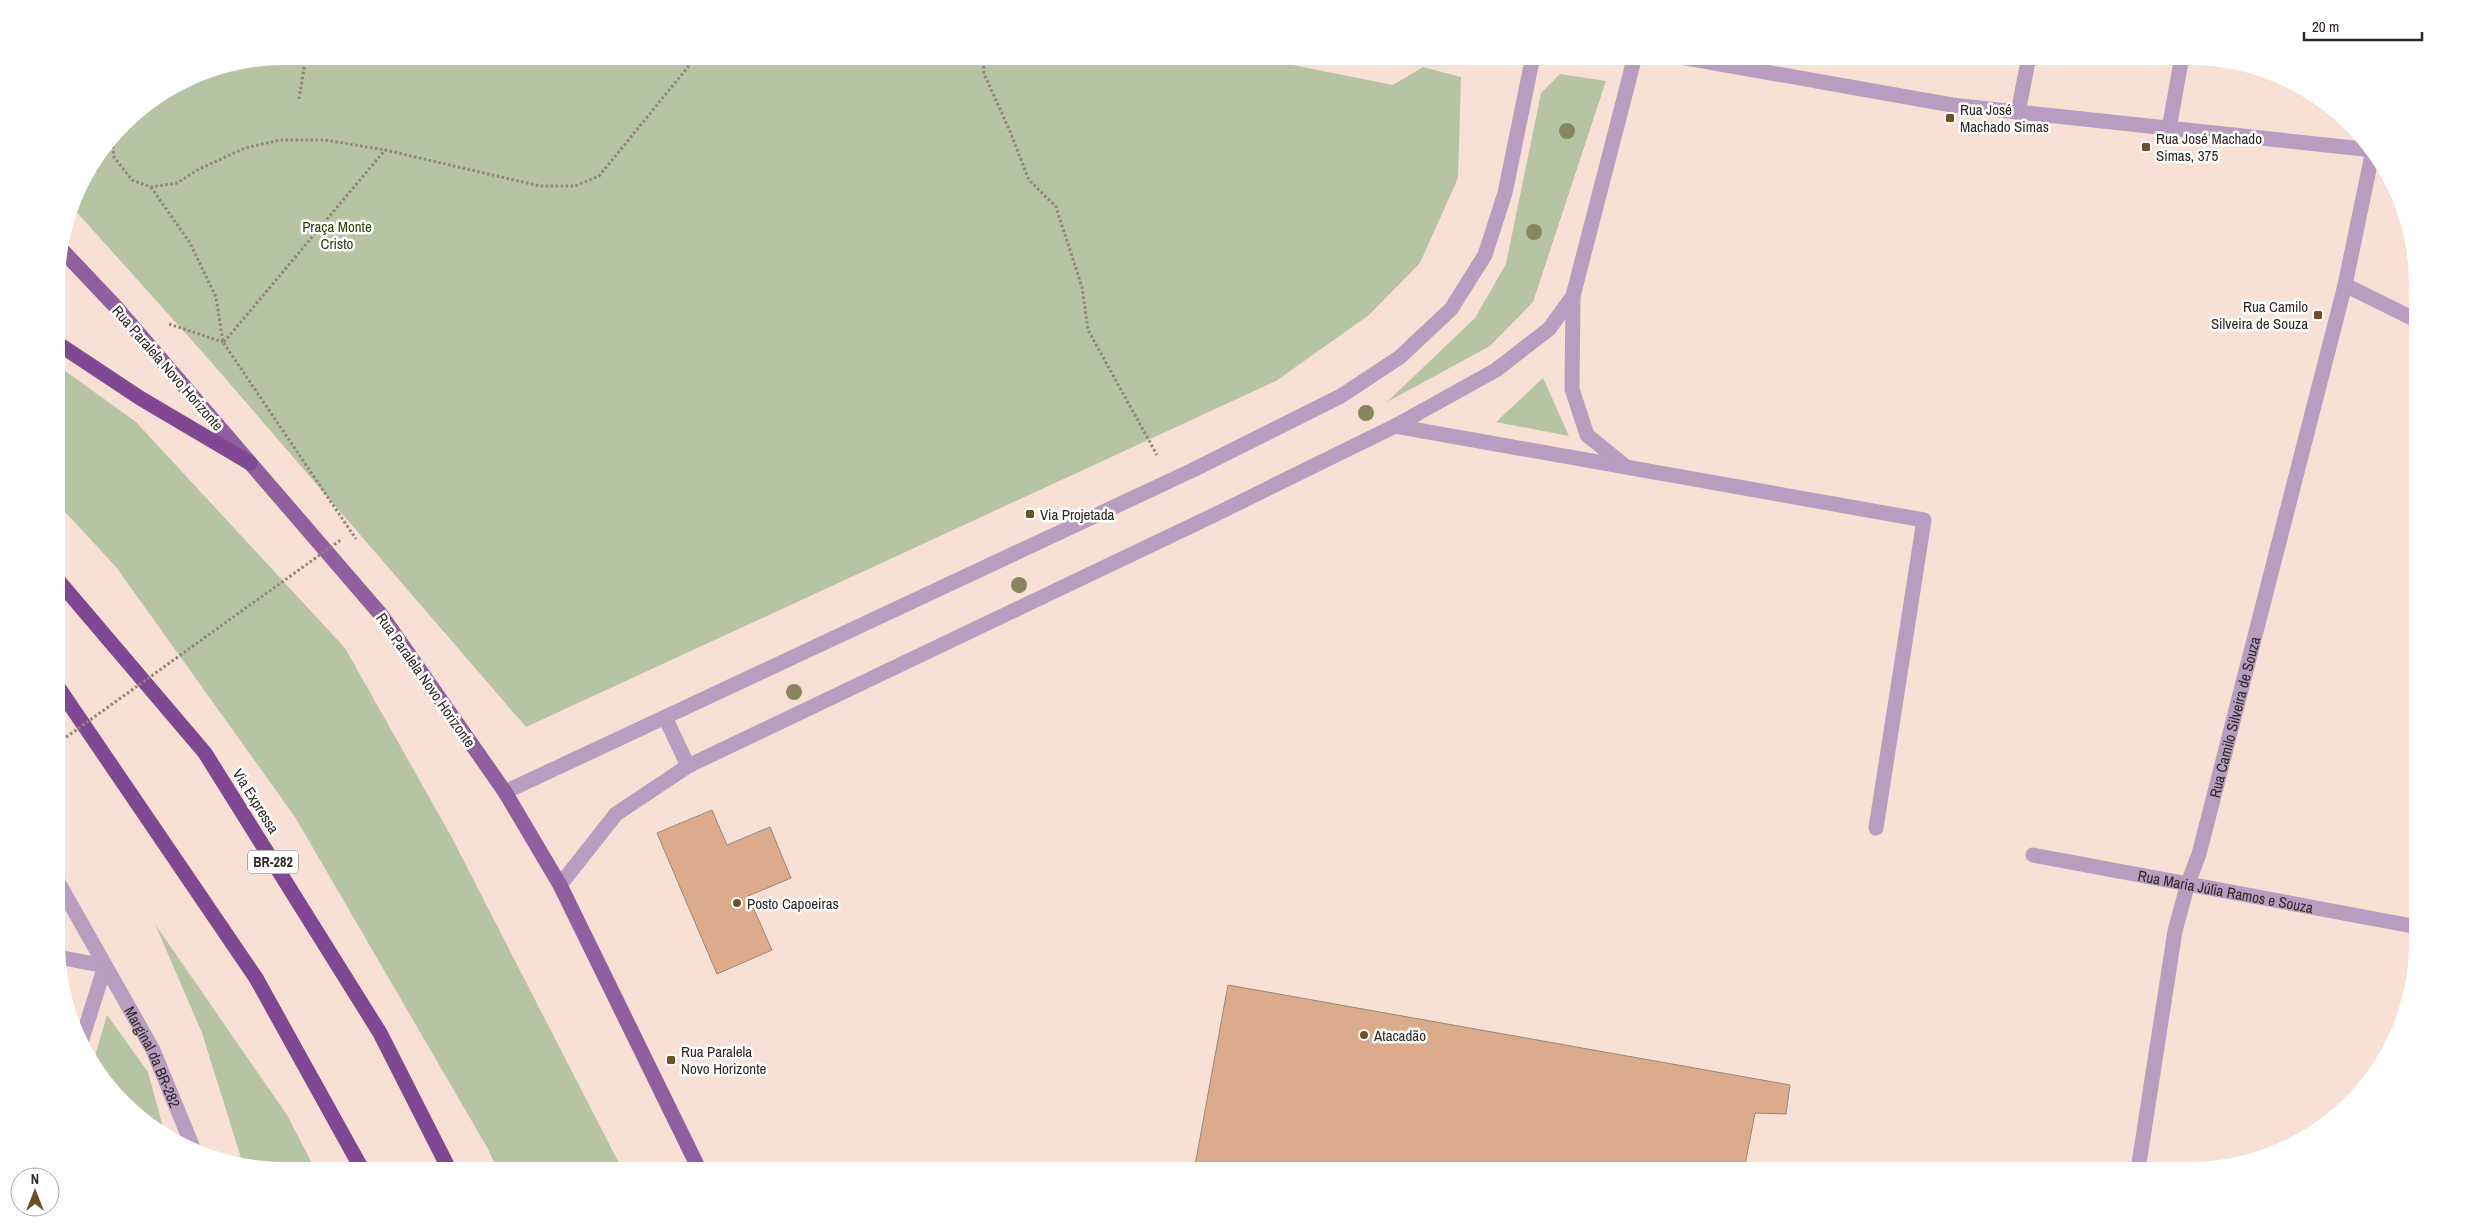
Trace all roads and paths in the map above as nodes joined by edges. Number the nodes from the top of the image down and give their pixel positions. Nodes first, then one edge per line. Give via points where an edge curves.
1 (305, 65) edge
2 (690, 65) edge
3 (984, 65) edge
4 (1531, 65) edge
5 (1633, 65) edge
6 (1726, 65) edge
7 (2027, 65) edge
8 (2180, 65) edge
9 (299, 99) dead end
10 (2018, 113) junction
11 (2169, 130) junction
12 (113, 148) edge
13 (2362, 149) edge
14 (385, 150) junction
15 (2371, 161) edge
16 (151, 187) junction
17 (67, 255) edge
18 (2345, 285) junction
19 (1574, 296) junction
20 (2409, 317) edge
21 (65, 348) edge
22 (1395, 426) junction
23 (250, 463) junction
24 (1626, 467) junction
25 (1171, 480) junction
26 (342, 538) dead end
27 (65, 588) edge
28 (65, 697) edge
29 (664, 717) junction
30 (65, 738) edge
31 (688, 766) junction
32 (505, 792) junction
33 (1876, 828) dead end
34 (2034, 855) dead end
35 (2188, 883) junction
36 (560, 885) junction
37 (65, 895) edge
38 (2409, 925) edge
39 (65, 958) edge
40 (105, 966) junction
41 (84, 1031) edge
42 (190, 1140) edge
43 (358, 1162) edge
44 (445, 1162) edge
45 (696, 1162) edge
46 (2139, 1162) edge

1 - 9 path
2 - 14 path via 599,176 575,186 540,186
3 - 25 path via 984,74 1029,180 1056,207 1082,287 1088,330
4 - 25 street via 1505,193 1485,255 1451,309 1400,357 1341,396
5 - 19 street
6 - 10 street via 1952,105
7 - 10 street
8 - 11 street
10 - 11 street
11 - 13 street
12 - 16 path via 114,157 132,180
14 - 16 path via 325,140 280,140 244,148 177,183
14 - 16 path via 223,342 216,297 190,243
15 - 18 street, Rua Camilo Silveira de Souza
17 - 23 main road, Rua Paralela Novo Horizonte via 116,306
18 - 20 street
18 - 35 street, Rua Camilo Silveira de Souza via 2201,845
19 - 22 street via 1549,330 1496,370
19 - 24 street via 1572,389 1587,435
21 - 23 highway via 140,398
22 - 24 street
22 - 31 street
23 - 32 main road, Rua Paralela Novo Horizonte via 382,616
24 - 33 street via 1924,520
25 - 29 street
26 - 30 path, bridge
27 - 44 highway, Via Expressa / BR-282 via 205,753 380,1033
28 - 43 highway via 256,978
29 - 31 street
29 - 32 street
31 - 36 street via 616,814
32 - 36 main road, Rua Paralela Novo Horizonte
34 - 35 street, Rua Maria Júlia Ramos e Souza
35 - 38 street, Rua Maria Júlia Ramos e Souza
35 - 46 street, Rua Camilo Silveira de Souza via 2175,931
36 - 45 main road, Rua Paralela Novo Horizonte
37 - 40 street, Marginal da BR-282
39 - 40 street
40 - 41 street
40 - 42 street, Marginal da BR-282 via 153,1050

